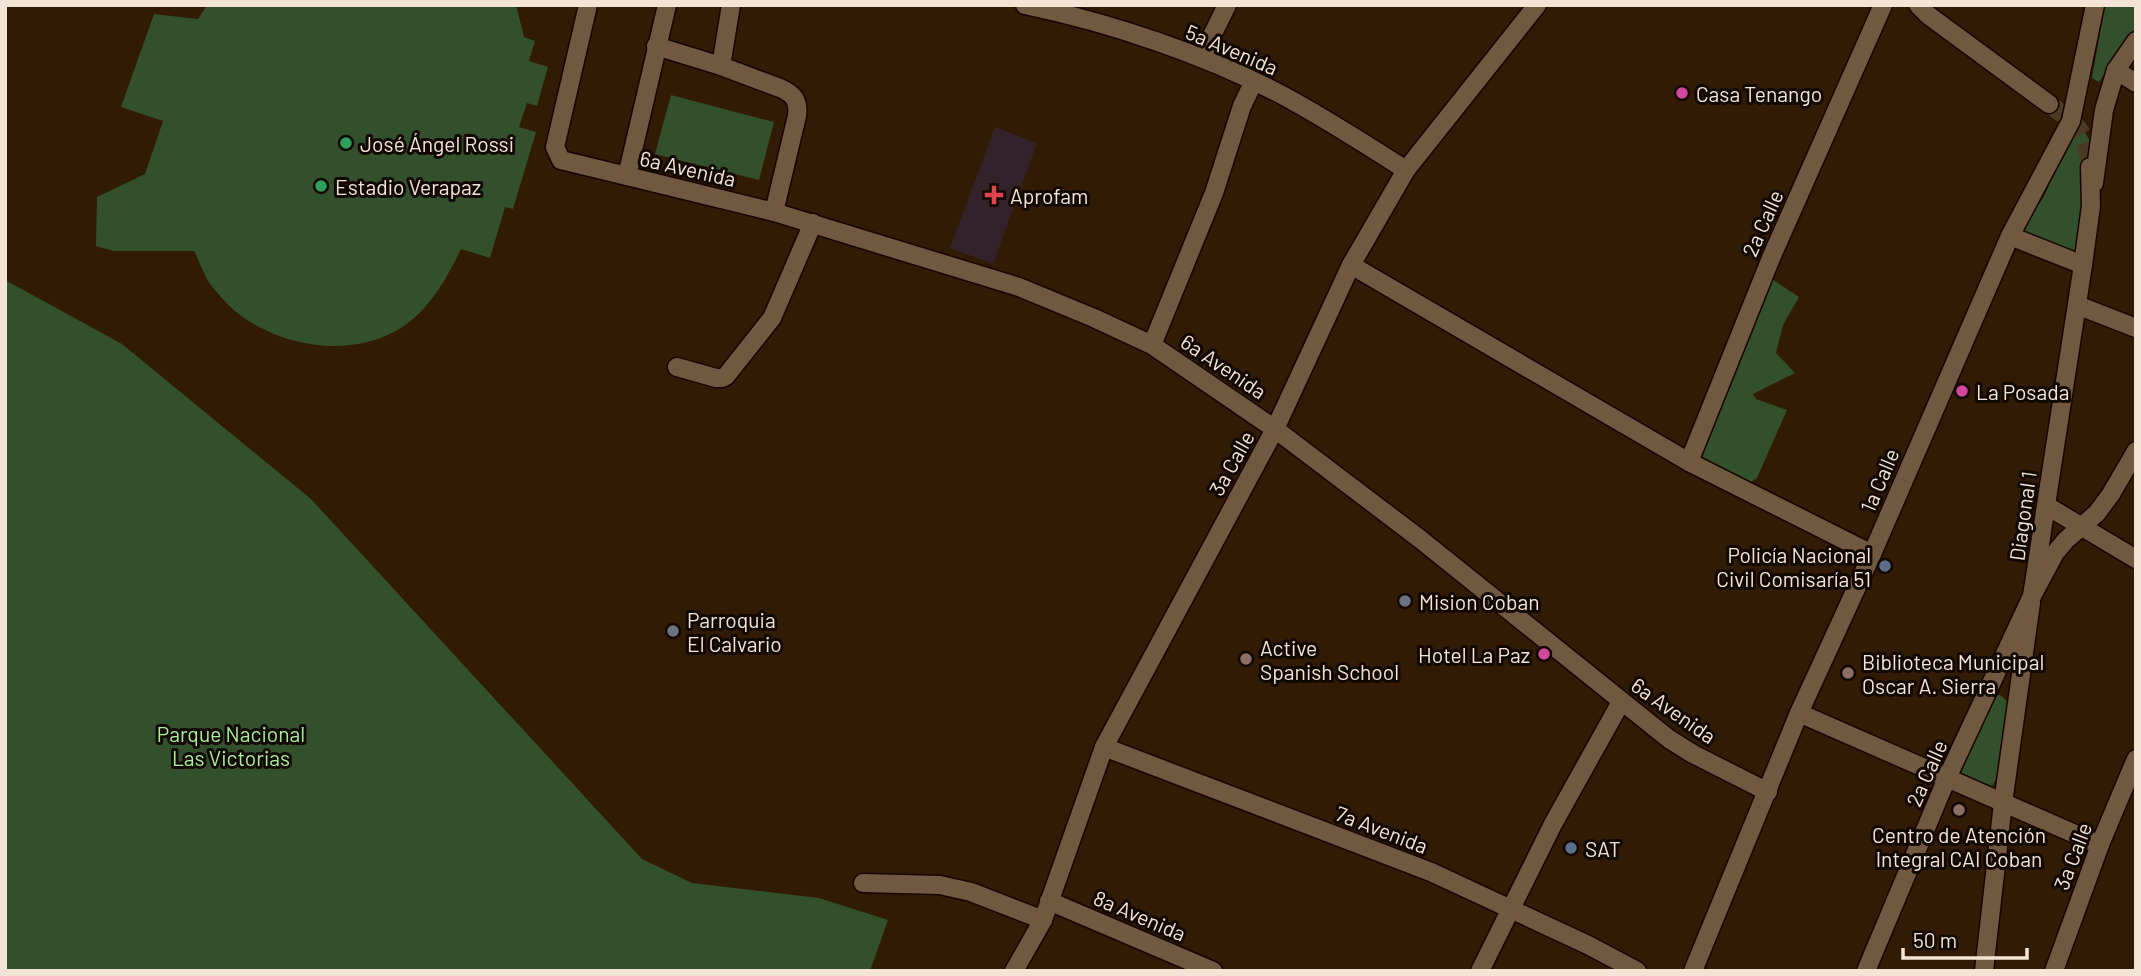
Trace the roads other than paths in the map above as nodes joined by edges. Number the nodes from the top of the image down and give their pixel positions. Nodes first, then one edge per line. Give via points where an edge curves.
1 (588, 5) edge
2 (667, 5) edge
3 (732, 5) edge
4 (1025, 5) edge
5 (1227, 5) edge
6 (1537, 5) edge
7 (1883, 5) edge
8 (1918, 5) edge
9 (2095, 5) edge
10 (2136, 41) edge
11 (656, 46) junction
12 (1201, 58) junction
13 (721, 66) junction
14 (2116, 70) junction
15 (1254, 81) junction
16 (2136, 83) edge
17 (2049, 104) tunnel mouth
18 (2090, 167) tunnel mouth
19 (1406, 170) junction
20 (627, 176) junction
21 (2091, 206) junction
22 (774, 212) junction
23 (813, 223) junction
24 (2010, 236) junction
25 (1351, 265) junction
26 (2083, 265) junction
27 (2077, 305) junction
28 (2136, 328) edge
29 (1152, 345) junction
30 (677, 367) dead end
31 (1275, 429) junction
32 (2136, 451) edge
33 (1689, 462) junction
34 (2047, 506) junction
35 (2081, 527) junction
36 (1872, 554) junction
37 (2136, 559) edge
38 (2032, 596) junction
39 (1621, 702) junction
40 (1799, 713) junction
41 (1104, 747) junction
42 (2136, 759) edge
43 (1947, 778) junction
44 (1768, 793) junction
45 (2003, 803) junction
46 (2100, 845) junction
47 (863, 883) dead end
48 (1049, 901) junction
49 (1510, 909) junction
50 (1042, 920) junction
51 (1014, 971) edge
52 (1213, 971) edge
53 (1480, 971) edge
54 (1637, 971) edge
55 (1693, 971) edge
56 (1866, 971) edge
57 (1984, 971) edge
58 (2054, 971) edge

1 - 20 street, 6a Avenida via 555,147 561,160
2 - 11 street
3 - 13 street
4 - 12 street, 5a Avenida
5 - 12 street
6 - 19 street, 3a Calle
7 - 33 street, 2a Calle
8 - 17 street
9 - 24 street, 1a Calle via 2071,121
10 - 14 street
11 - 13 street
11 - 20 street
12 - 15 street, 5a Avenida
13 - 22 street via 790,92 799,107
14 - 16 street
14 - 21 street, Diagonal 1 via 2104,110
15 - 19 street, 5a Avenida
15 - 29 street
18 - 21 street
19 - 25 street, 3a Calle
20 - 22 street, 6a Avenida
21 - 26 street, Diagonal 1
22 - 23 street, 6a Avenida
23 - 29 street, 6a Avenida via 1019,287
23 - 30 street via 772,318 726,376 716,378
24 - 26 street
24 - 36 street, 1a Calle
25 - 31 street, 3a Calle
25 - 33 street
26 - 27 street, Diagonal 1
27 - 28 street
27 - 34 street, Diagonal 1
29 - 31 street, 6a Avenida
31 - 39 street, 6a Avenida
31 - 41 street, 3a Calle
32 - 35 street via 2111,494
33 - 36 street
34 - 35 street
34 - 38 street, Diagonal 1
35 - 37 street
35 - 38 street via 2055,553
36 - 40 street, 1a Calle
38 - 43 street, 2a Calle
38 - 45 street, Diagonal 1
39 - 44 street, 6a Avenida via 1685,749
39 - 49 street
40 - 43 street
40 - 44 street, 1a Calle
41 - 48 street, 3a Calle
41 - 49 street, 7a Avenida via 1431,872
42 - 46 street, 3a Calle
43 - 45 street
43 - 56 street, 2a Calle
44 - 55 street, 1a Calle
45 - 46 street
45 - 57 street, Diagonal 1
46 - 58 street, 3a Calle
47 - 50 street via 950,887
48 - 50 street, 3a Calle
48 - 52 street, 8a Avenida
49 - 53 street
49 - 54 street, 7a Avenida
50 - 51 street, 3a Calle

